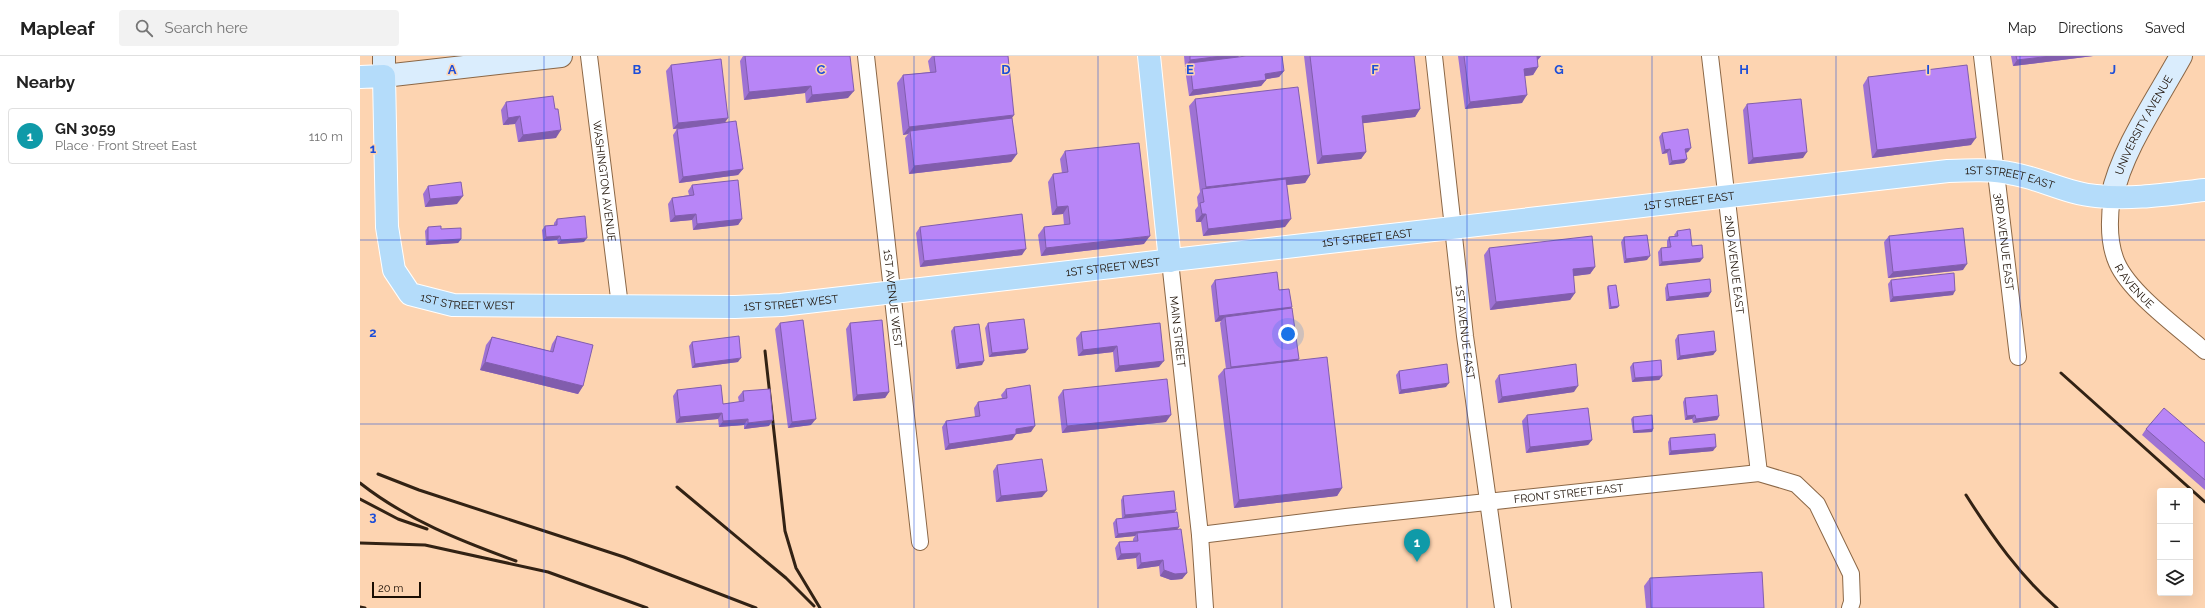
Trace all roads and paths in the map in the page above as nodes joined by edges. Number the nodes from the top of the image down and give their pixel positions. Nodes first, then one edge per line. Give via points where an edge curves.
1 (561, 56) edge
2 (589, 56) edge
3 (866, 56) edge
4 (1149, 56) edge
5 (1434, 56) edge
6 (1710, 56) edge
7 (1982, 56) edge
8 (2181, 56) edge
9 (384, 66) edge
10 (360, 77) edge
11 (1995, 171) junction
12 (2205, 190) edge
13 (1727, 196) junction
14 (2112, 197) junction
15 (1453, 228) junction
16 (1170, 261) junction
17 (892, 293) junction
18 (620, 306) junction
19 (2205, 351) edge
20 (2018, 356) dead end
21 (1759, 473) junction
22 (1487, 502) junction
23 (1200, 535) junction
24 (920, 542) dead end
25 (1205, 608) edge
26 (1503, 608) edge
27 (1850, 608) edge

1 - 9 street
2 - 18 street, WASHINGTON AVENUE
3 - 17 street, 1ST AVENUE WEST
4 - 16 main road, MAIN STREET
5 - 15 street, 1ST AVENUE EAST
6 - 13 street, 2ND AVENUE EAST
7 - 11 street, 3RD AVENUE EAST
8 - 14 street, UNIVERSITY AVENUE via 2126,156 2115,182
9 - 10 main road
9 - 18 main road, 1ST STREET WEST via 388,227 394,270 410,294 453,304
11 - 13 main road, 1ST STREET EAST via 1948,171
11 - 14 main road, 1ST STREET EAST via 2020,175 2081,194
11 - 20 street, 3RD AVENUE EAST
12 - 14 main road, 1ST STREET EAST
13 - 15 main road, 1ST STREET EAST
13 - 21 street, 2ND AVENUE EAST
14 - 19 street, R AVENUE via 2109,225 2112,246 2116,263 2125,278
15 - 16 main road, 1ST STREET EAST
15 - 22 street, 1ST AVENUE EAST
16 - 17 main road, 1ST STREET WEST
16 - 23 street, MAIN STREET
17 - 18 main road, 1ST STREET WEST via 758,306
17 - 24 street, 1ST AVENUE WEST
21 - 22 street, FRONT STREET EAST
21 - 27 street, FRONT STREET EAST via 1796,484 1817,504 1851,574
22 - 23 street, FRONT STREET EAST
22 - 26 street, 1ST AVENUE EAST
23 - 25 street, MAIN STREET

